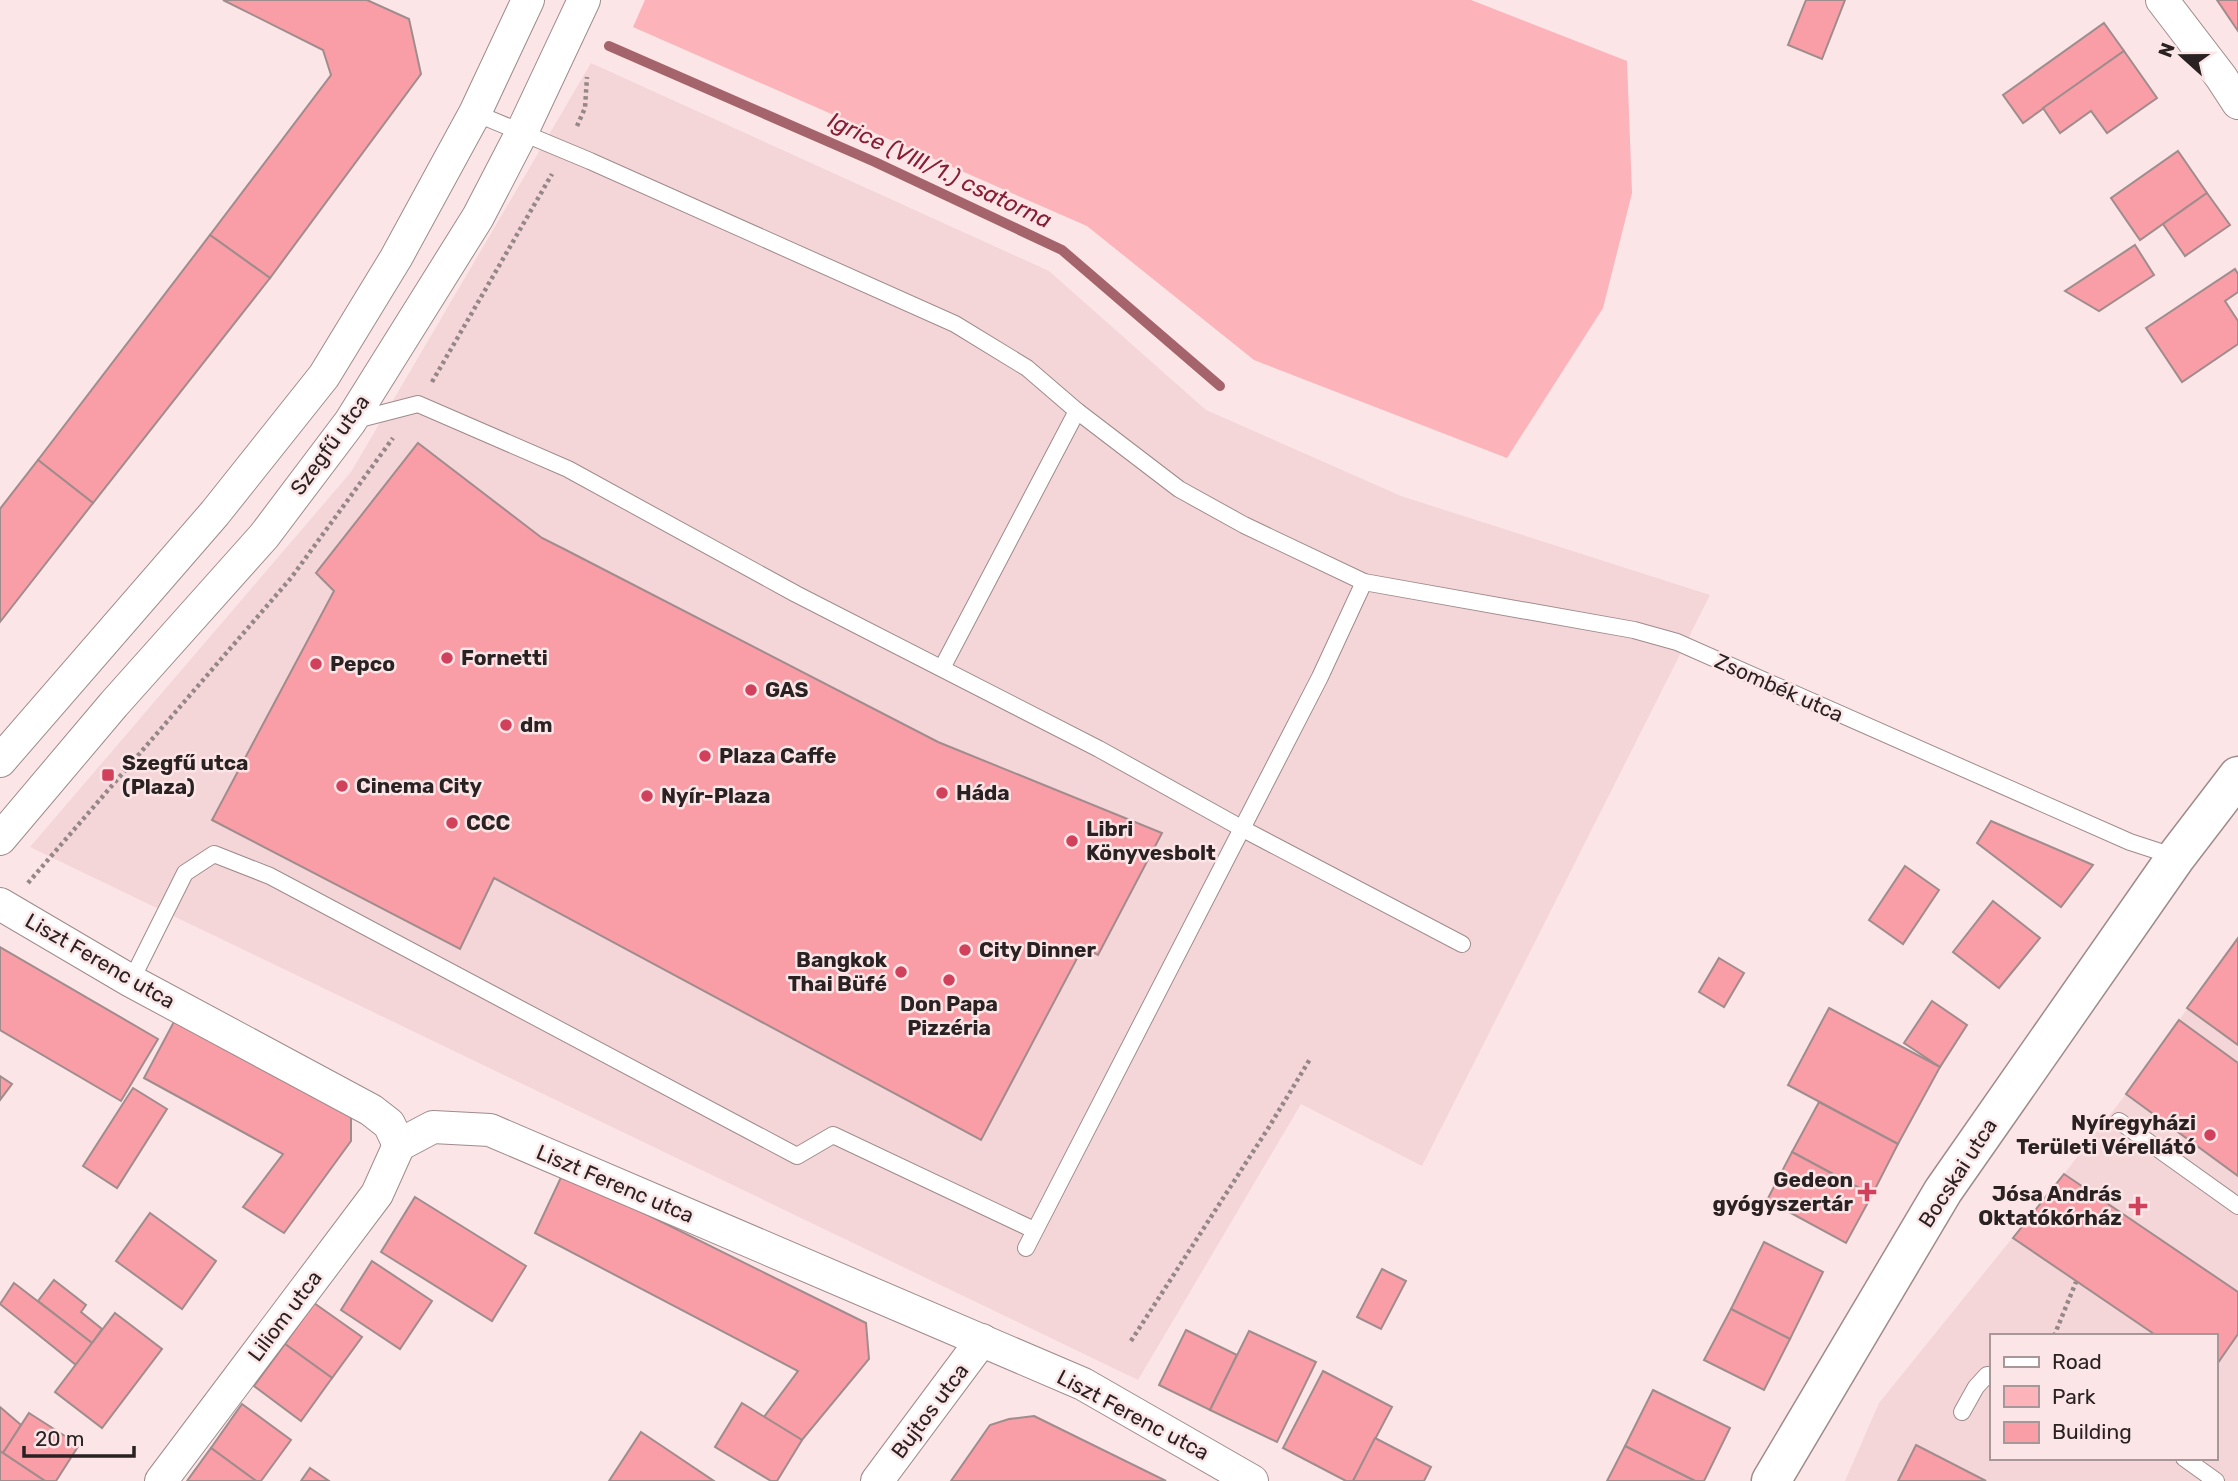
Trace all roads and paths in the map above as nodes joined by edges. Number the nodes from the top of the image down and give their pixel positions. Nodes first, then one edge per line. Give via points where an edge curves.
1 (528, 0) edge
2 (584, 0) edge
3 (2162, 0) edge
4 (2238, 103) edge
5 (475, 113) junction
6 (522, 134) junction
7 (1077, 411) junction
8 (350, 422) junction
9 (1364, 582) junction
10 (942, 668) junction
11 (0, 761) edge
12 (2238, 776) edge
13 (1242, 829) junction
14 (0, 839) edge
15 (2176, 857) junction
16 (0, 904) edge
17 (1462, 944) dead end
18 (131, 981) junction
19 (1310, 1059) dead end
20 (2119, 1121) dead end
21 (399, 1145) junction
22 (2238, 1206) edge
23 (1034, 1230) junction
24 (1026, 1248) dead end
25 (2076, 1282) dead end
26 (2055, 1334) edge
27 (982, 1340) junction
28 (1130, 1341) dead end
29 (1990, 1375) edge
30 (1962, 1412) dead end
31 (2187, 1460) edge
32 (161, 1481) edge
33 (877, 1481) edge
34 (1252, 1481) edge
35 (1771, 1481) edge
36 (2216, 1481) edge

1 - 5 street
2 - 6 street, Szegfű utca
3 - 4 street
5 - 6 lane, Zsombék utca
5 - 11 street via 324,376 215,513
6 - 7 lane, Zsombék utca via 956,324 1027,368
6 - 8 street, Szegfű utca via 460,247
7 - 9 lane, Zsombék utca via 1179,489
7 - 10 lane
8 - 10 lane via 418,404 568,469
8 - 14 street, Szegfű utca via 264,536
9 - 13 lane
9 - 15 lane, Zsombék utca via 1634,630 1677,642 2130,842
10 - 13 lane
12 - 15 main road, Bocskai utca
13 - 17 lane
13 - 23 lane
15 - 35 main road, Bocskai utca via 1944,1191
16 - 18 street, Liszt Ferenc utca
18 - 21 street, Liszt Ferenc utca via 371,1110 389,1124
18 - 23 lane via 185,873 214,854 270,876 796,1156 833,1135
19 - 28 path
20 - 22 lane
21 - 27 street, Liszt Ferenc utca via 433,1127 489,1130
21 - 32 street, Liliom utca via 377,1194
23 - 24 lane
25 - 26 path
27 - 33 street, Bujtos utca
27 - 34 street, Liszt Ferenc utca via 1083,1384
29 - 30 lane via 1976,1387
31 - 36 lane

